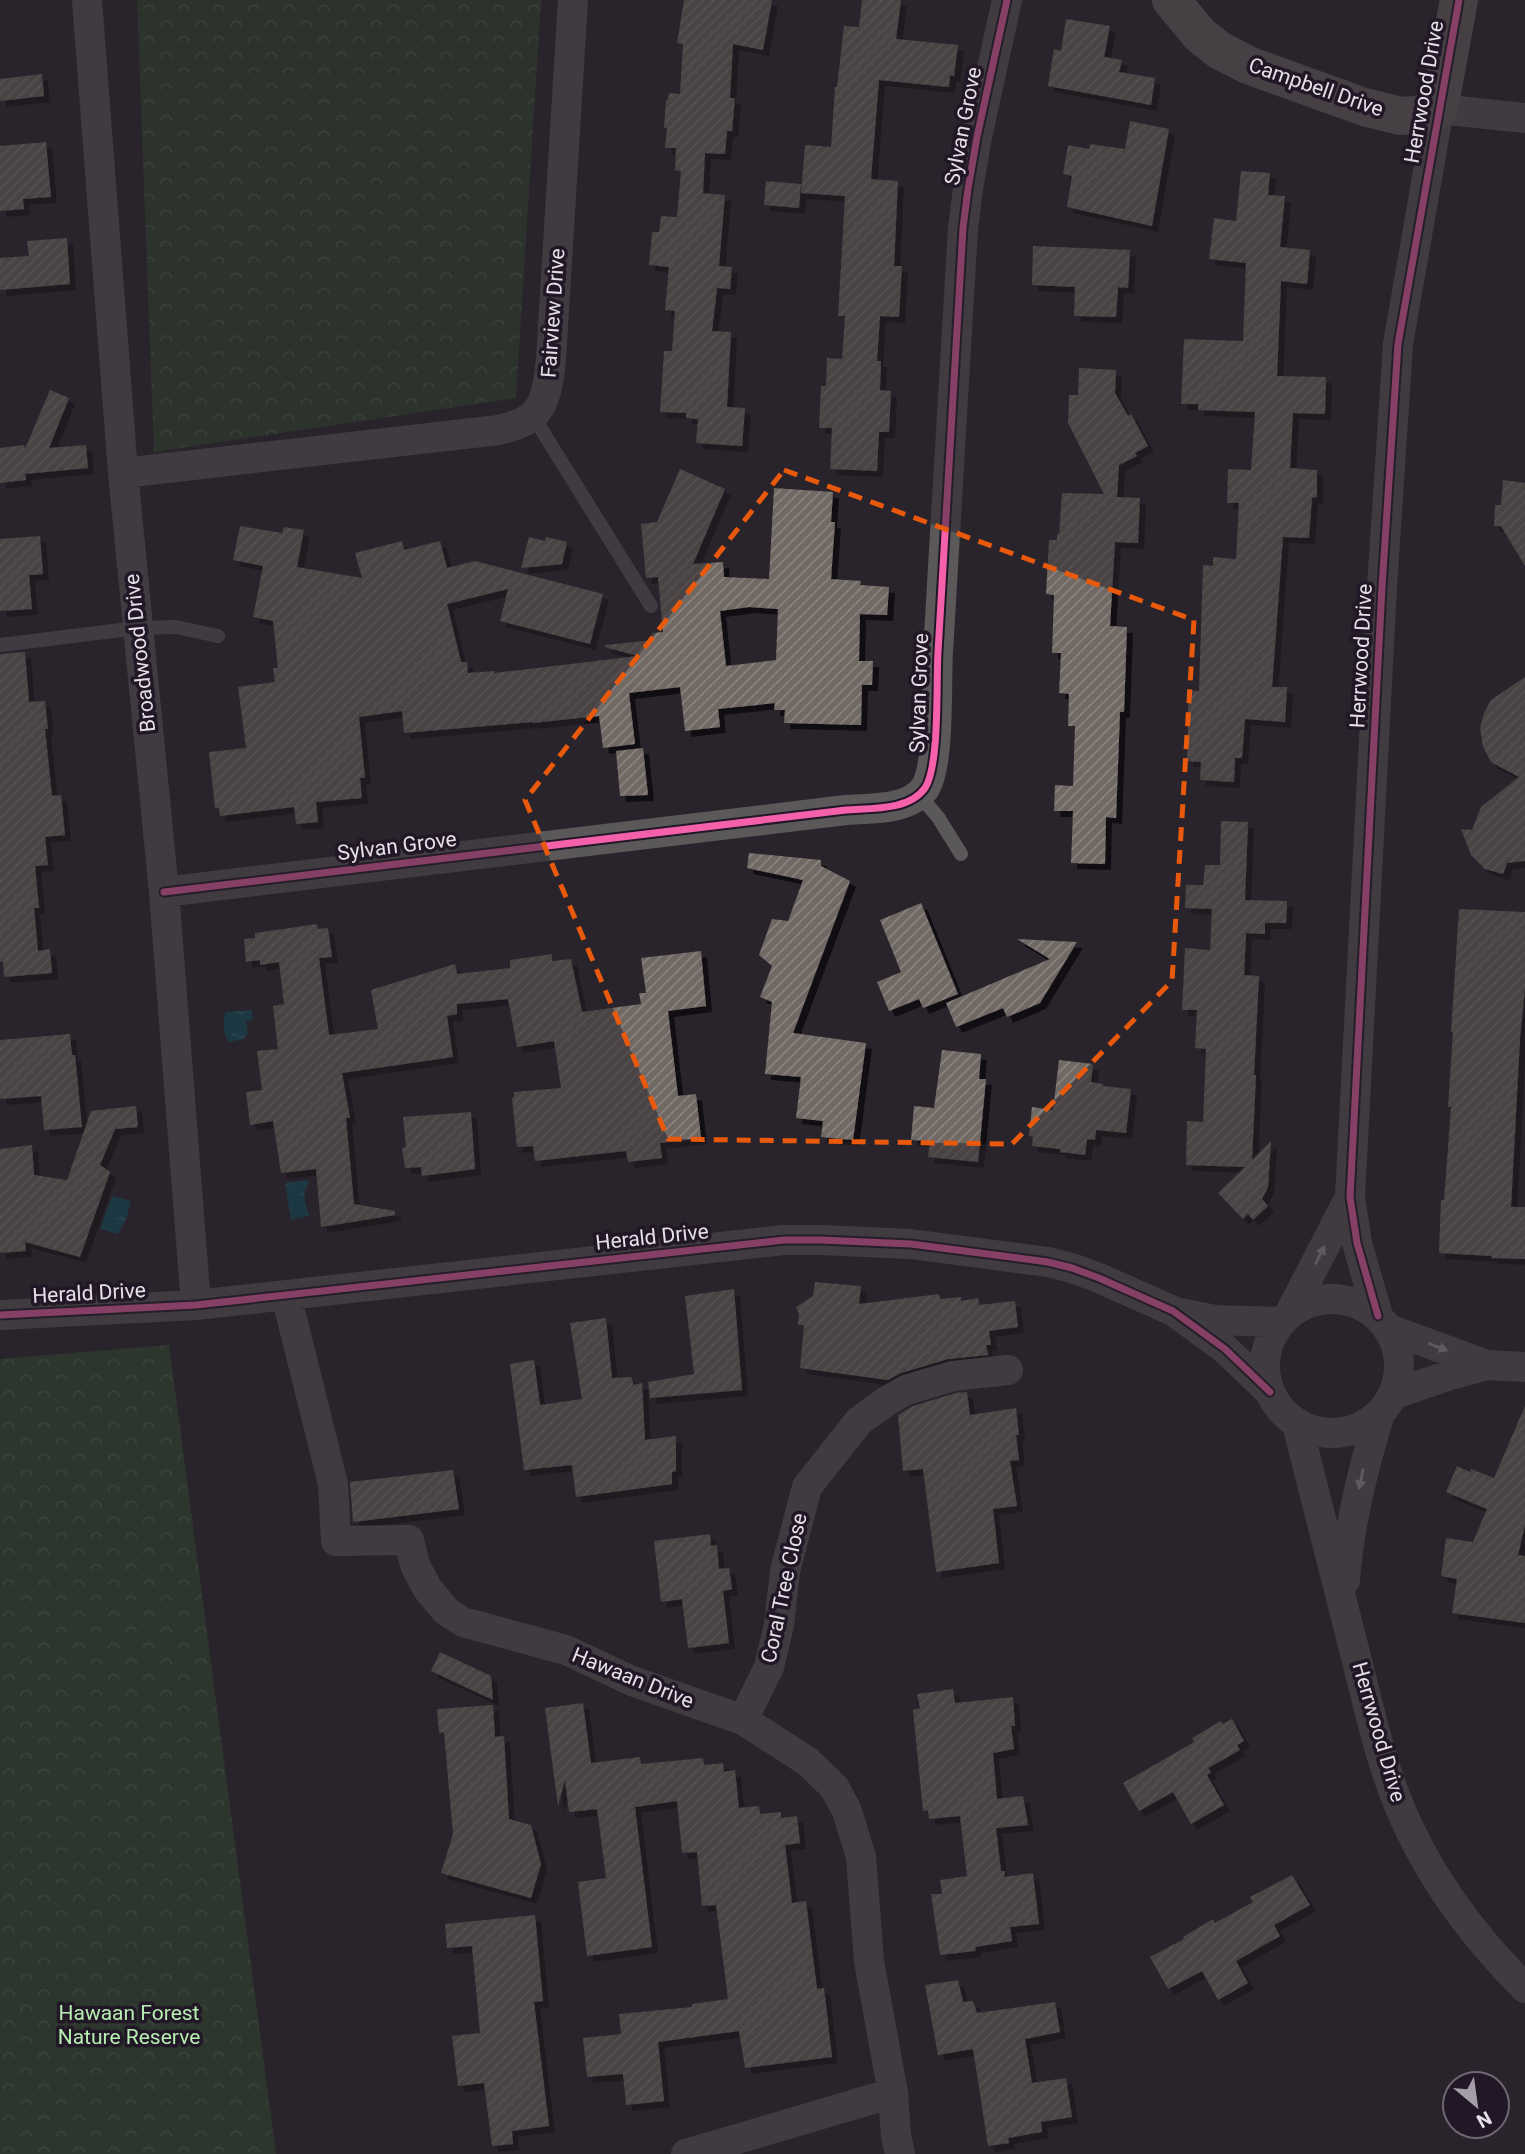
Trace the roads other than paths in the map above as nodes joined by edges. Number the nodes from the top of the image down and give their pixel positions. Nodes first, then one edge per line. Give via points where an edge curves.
1 (87, 0) edge
2 (573, 0) edge
3 (1007, 0) edge
4 (1171, 0) edge
5 (1459, 0) edge
6 (1439, 109) junction
7 (1525, 118) edge
8 (533, 416) junction
9 (122, 473) junction
10 (651, 606) dead end
11 (137, 628) junction
12 (218, 636) dead end
13 (0, 645) edge
14 (919, 795) junction
15 (961, 855) dead end
16 (164, 892) junction
17 (1350, 1197) junction
18 (286, 1294) junction
19 (196, 1305) junction
20 (1173, 1311) junction
21 (0, 1315) edge
22 (1285, 1317) junction
23 (1384, 1322) junction
24 (1487, 1365) junction
25 (1525, 1367) edge
26 (1008, 1370) dead end
27 (1269, 1392) junction
28 (1387, 1404) junction
29 (1297, 1424) junction
30 (1343, 1606) junction
31 (743, 1720) junction
32 (1525, 1988) edge
33 (893, 2093) junction
34 (686, 2154) edge
35 (900, 2154) edge

1 - 9 street, Broadwood Drive
2 - 8 street, Fairview Drive via 551,359 548,387
3 - 14 street, Sylvan Grove via 965,215 933,764
4 - 6 street, Campbell Drive via 1200,35 1248,65 1401,116
5 - 6 street, Herrwood Drive
6 - 7 street, Campbell Drive
6 - 17 street, Herrwood Drive via 1398,344
8 - 9 street via 499,430
8 - 10 lane
9 - 11 street, Broadwood Drive
11 - 12 lane via 176,627
11 - 13 lane
11 - 16 street, Broadwood Drive
14 - 15 lane
14 - 16 street, Sylvan Grove via 886,808
16 - 19 street, Broadwood Drive
22 -> 17 street, Herrwood Drive
17 - 23 street, Herrwood Drive via 1357,1242
18 - 19 street, Herald Drive
18 - 20 street, Herald Drive via 784,1240 821,1240 911,1244 1048,1262 1099,1278
18 - 31 street, Hawaan Drive via 333,1484 335,1541 409,1540 427,1588 446,1611 463,1622 566,1650 632,1681
19 - 21 street, Herald Drive
20 - 22 street, Herald Drive via 1214,1320
20 - 27 street, Herald Drive via 1224,1349
22 - 23 street via 1306,1303 1345,1299 1363,1305
22 - 27 street via 1265,1353
23 -> 24 street
23 - 28 street via 1398,1350 1400,1373
24 - 25 street
24 - 28 street via 1451,1374
26 - 31 street, Coral Tree Close via 953,1376 887,1401 859,1421 807,1487 785,1571 769,1667
27 - 29 street
28 - 29 street via 1362,1426 1341,1433 1318,1432
28 -> 30 street, Herrwood Drive via 1364,1465 1348,1542
29 - 30 street, Herrwood Drive
30 - 32 street, Herrwood Drive via 1387,1777 1410,1830 1465,1922
31 - 33 street, Hawaan Drive via 807,1761 834,1787 847,1811 861,1857 869,1961
33 - 34 street
33 - 35 street, Hawaan Drive

